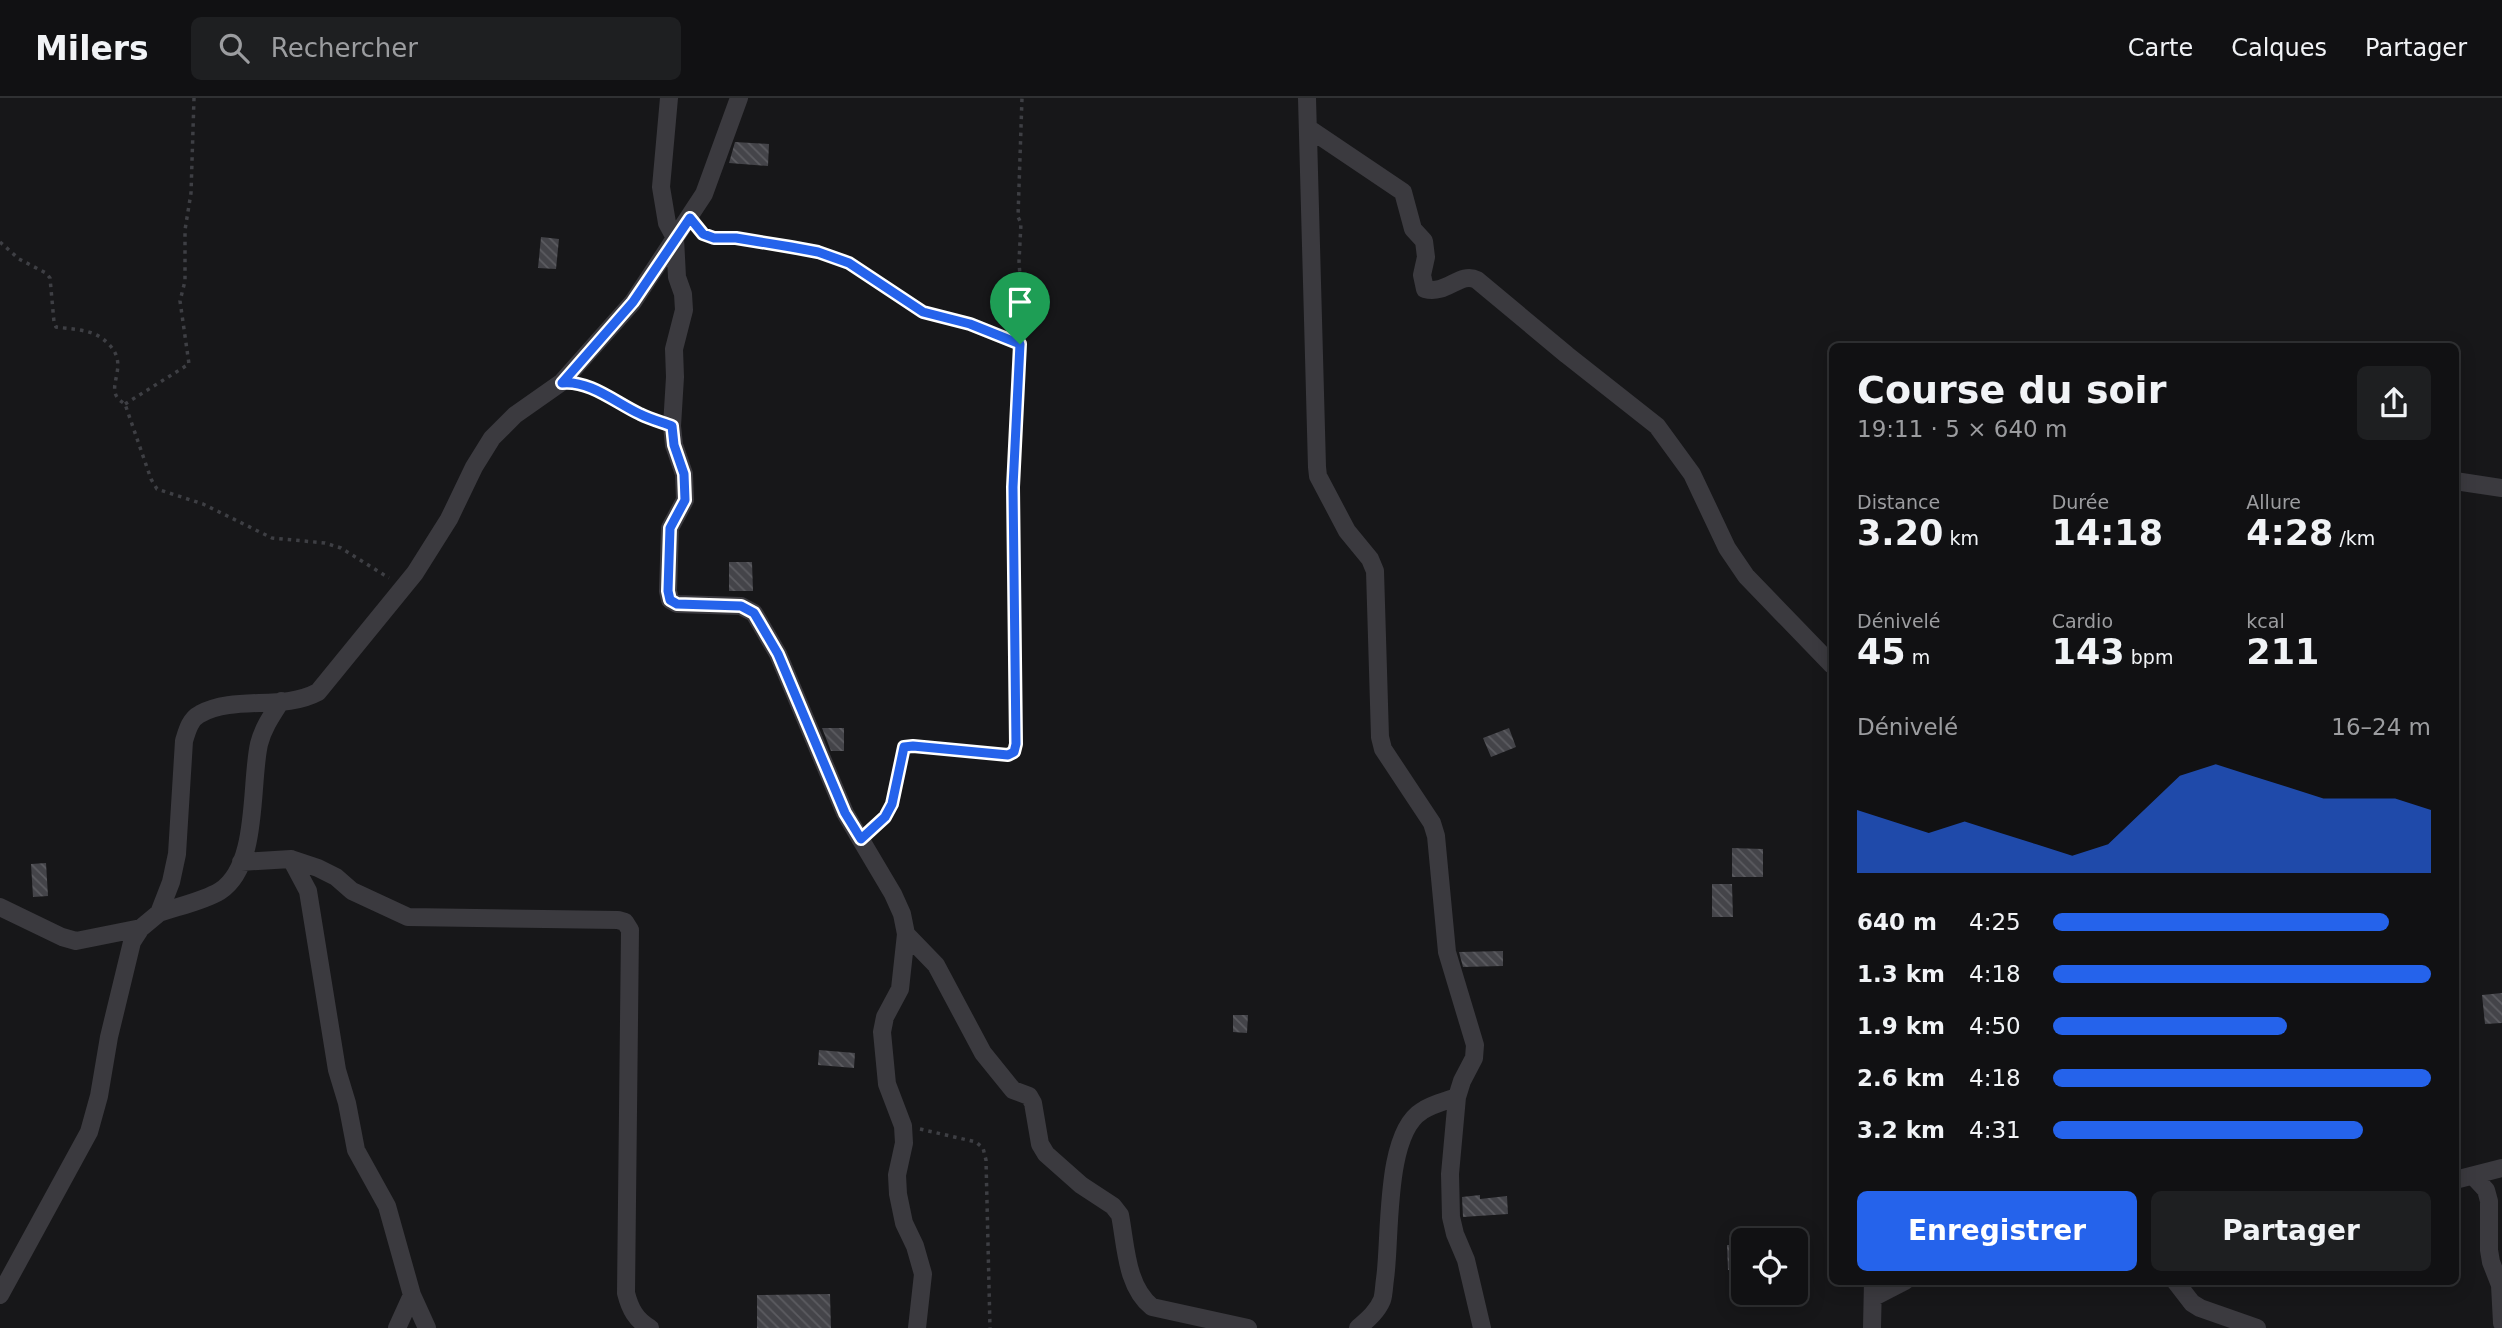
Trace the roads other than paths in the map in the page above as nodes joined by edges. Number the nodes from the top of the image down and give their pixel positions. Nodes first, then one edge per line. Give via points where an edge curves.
1 (669, 98) edge
2 (739, 98) edge
3 (1307, 98) edge
4 (1308, 128) junction
5 (675, 238) junction
6 (2459, 482) edge
7 (2502, 488) edge
8 (1829, 662) edge
9 (281, 701) junction
10 (291, 859) junction
11 (241, 862) junction
12 (0, 907) edge
13 (159, 913) junction
14 (141, 928) junction
15 (906, 934) junction
16 (1457, 1097) junction
17 (2502, 1168) edge
18 (2464, 1178) edge
19 (2178, 1285) edge
20 (1874, 1289) edge
21 (412, 1294) junction
22 (0, 1295) edge
23 (2502, 1323) edge
24 (397, 1328) edge
25 (427, 1328) edge
26 (650, 1328) edge
27 (917, 1328) edge
28 (1248, 1328) edge
29 (1358, 1328) edge
30 (1482, 1328) edge
31 (1872, 1328) edge
32 (2257, 1328) edge

1 - 5 street via 661,187
2 - 5 street via 704,194
3 - 4 street
4 - 8 street via 1403,191 1413,229 1426,248 1425,289 1437,291 1464,277 1477,280 1657,425 1692,474 1727,548 1746,576
4 - 16 street via 1318,476 1375,571 1380,737 1383,750 1436,836 1447,952 1475,1045
5 - 9 street via 633,302 562,383 515,415 492,438 405,588 318,692
5 - 15 street via 684,310 674,349 672,426 684,474 685,500 670,528 670,600 741,606 754,613 778,654 845,813 893,894
6 - 7 street
9 - 11 street via 259,743 253,812
9 - 13 street via 218,708 199,714 189,726 184,741 177,854
10 - 11 street
10 - 21 street via 308,891 337,1070 356,1150 387,1206
10 - 26 street via 327,872 352,891 408,917 625,922 630,930 626,1293 635,1315
11 - 13 street via 234,879 218,892
12 - 14 street via 76,941
13 - 14 street
14 - 22 street via 132,942 89,1132
15 - 27 street via 900,989 882,1032 887,1084 903,1126 898,1194 923,1273
15 - 28 street via 936,965 983,1053 1013,1090 1029,1096 1046,1154 1120,1215 1134,1286 1141,1299 1152,1307
16 - 29 street via 1421,1111 1399,1143 1382,1299
16 - 30 street via 1451,1217
17 - 18 street
18 - 23 street via 2486,1190 2489,1201 2489,1250 2500,1285
19 - 32 street via 2200,1308
20 - 31 street
21 - 24 street
21 - 25 street

